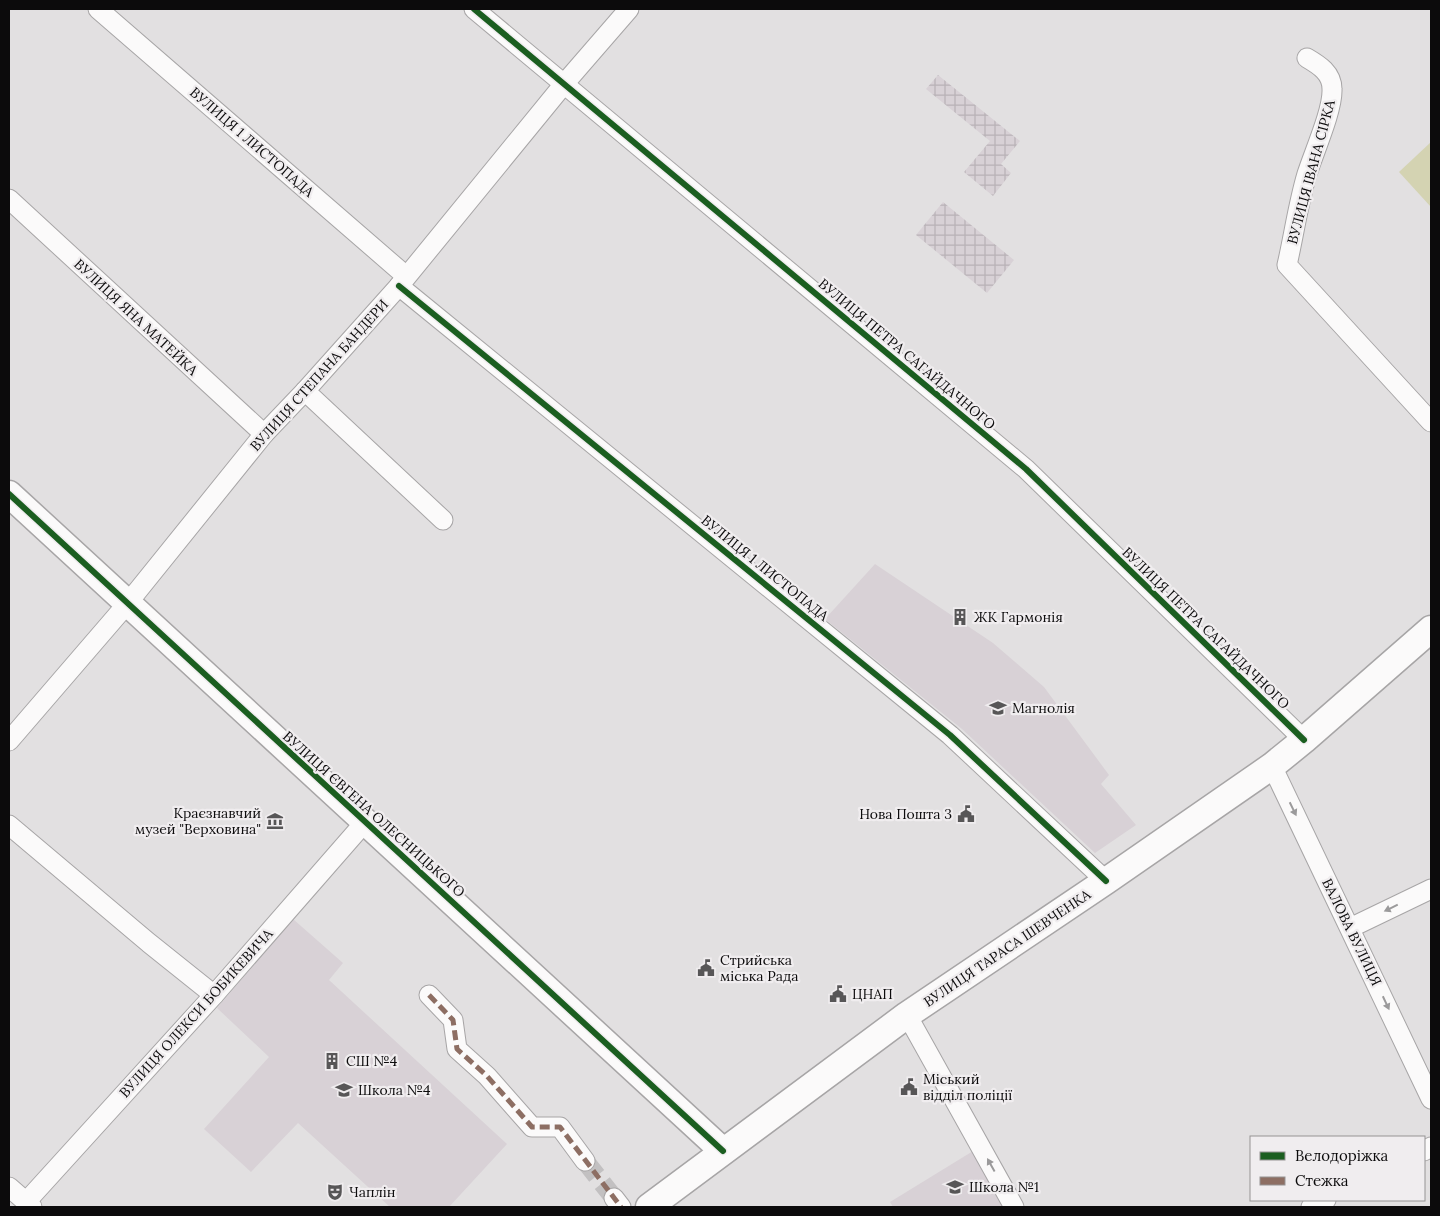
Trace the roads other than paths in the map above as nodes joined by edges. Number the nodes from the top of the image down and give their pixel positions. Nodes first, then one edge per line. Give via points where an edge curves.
1 (98, 9) edge
2 (474, 9) edge
3 (629, 9) edge
4 (1307, 58) dead end
5 (564, 84) junction
6 (9, 199) edge
7 (403, 281) junction
8 (305, 391) junction
9 (1431, 422) edge
10 (264, 434) junction
11 (9, 494) edge
12 (443, 520) dead end
13 (127, 604) junction
14 (1431, 629) edge
15 (1304, 740) junction
16 (9, 741) edge
17 (1272, 766) junction
18 (364, 822) junction
19 (9, 825) edge
20 (1106, 881) junction
21 (1431, 888) edge
22 (1350, 928) junction
23 (214, 995) junction
24 (429, 995) dead end
25 (907, 1015) junction
26 (1431, 1099) edge
27 (723, 1151) junction
28 (585, 1161) tunnel mouth
29 (9, 1187) edge
30 (1324, 1201) edge
31 (29, 1205) edge
32 (649, 1207) edge
33 (1014, 1207) edge
34 (1311, 1207) edge

1 - 7 street, ВУЛИЦЯ 1 ЛИСТОПАДА
2 - 5 street, ВУЛИЦЯ ПЕТРА САГАЙДАЧНОГО
3 - 5 street, ВУЛИЦЯ СТЕПАНА БАНДЕРИ
4 - 9 street, ВУЛИЦЯ ІВАНА СІРКА via 1329,74 1331,103 1307,176 1287,265
5 - 7 street, ВУЛИЦЯ СТЕПАНА БАНДЕРИ
5 - 15 street, ВУЛИЦЯ ПЕТРА САГАЙДАЧНОГО via 1026,469
6 - 10 street, ВУЛИЦЯ ЯНА МАТЕЙКА
7 - 8 street, ВУЛИЦЯ СТЕПАНА БАНДЕРИ
7 - 20 street, ВУЛИЦЯ 1 ЛИСТОПАДА via 950,735
8 - 10 street, ВУЛИЦЯ СТЕПАНА БАНДЕРИ
8 - 12 street
10 - 13 street, ВУЛИЦЯ СТЕПАНА БАНДЕРИ
11 - 13 main road, ВУЛИЦЯ ЄВГЕНА ОЛЕСНИЦЬКОГО
13 - 16 street, ВУЛИЦЯ СТЕПАНА БАНДЕРИ
13 - 18 main road, ВУЛИЦЯ ЄВГЕНА ОЛЕСНИЦЬКОГО
14 - 15 main road, ВУЛИЦЯ ТАРАСА ШЕВЧЕНКА
15 - 17 main road, ВУЛИЦЯ ТАРАСА ШЕВЧЕНКА
17 - 20 main road, ВУЛИЦЯ ТАРАСА ШЕВЧЕНКА
17 -> 22 street, ВАЛОВА ВУЛИЦЯ
18 - 23 street, ВУЛИЦЯ ОЛЕКСИ БОБИКЕВИЧА
18 - 27 main road, ВУЛИЦЯ ЄВГЕНА ОЛЕСНИЦЬКОГО
19 - 23 street
20 - 25 main road, ВУЛИЦЯ ТАРАСА ШЕВЧЕНКА
21 -> 22 street
22 -> 26 street, ВАЛОВА ВУЛИЦЯ
23 - 31 street, ВУЛИЦЯ ОЛЕКСИ БОБИКЕВИЧА
24 - 28 street via 453,1020 457,1049 532,1127 560,1126
25 - 27 main road, ВУЛИЦЯ ТАРАСА ШЕВЧЕНКА
33 -> 25 street
27 - 32 main road, ВУЛИЦЯ ТАРАСА ШЕВЧЕНКА
29 - 31 street
30 - 34 street

